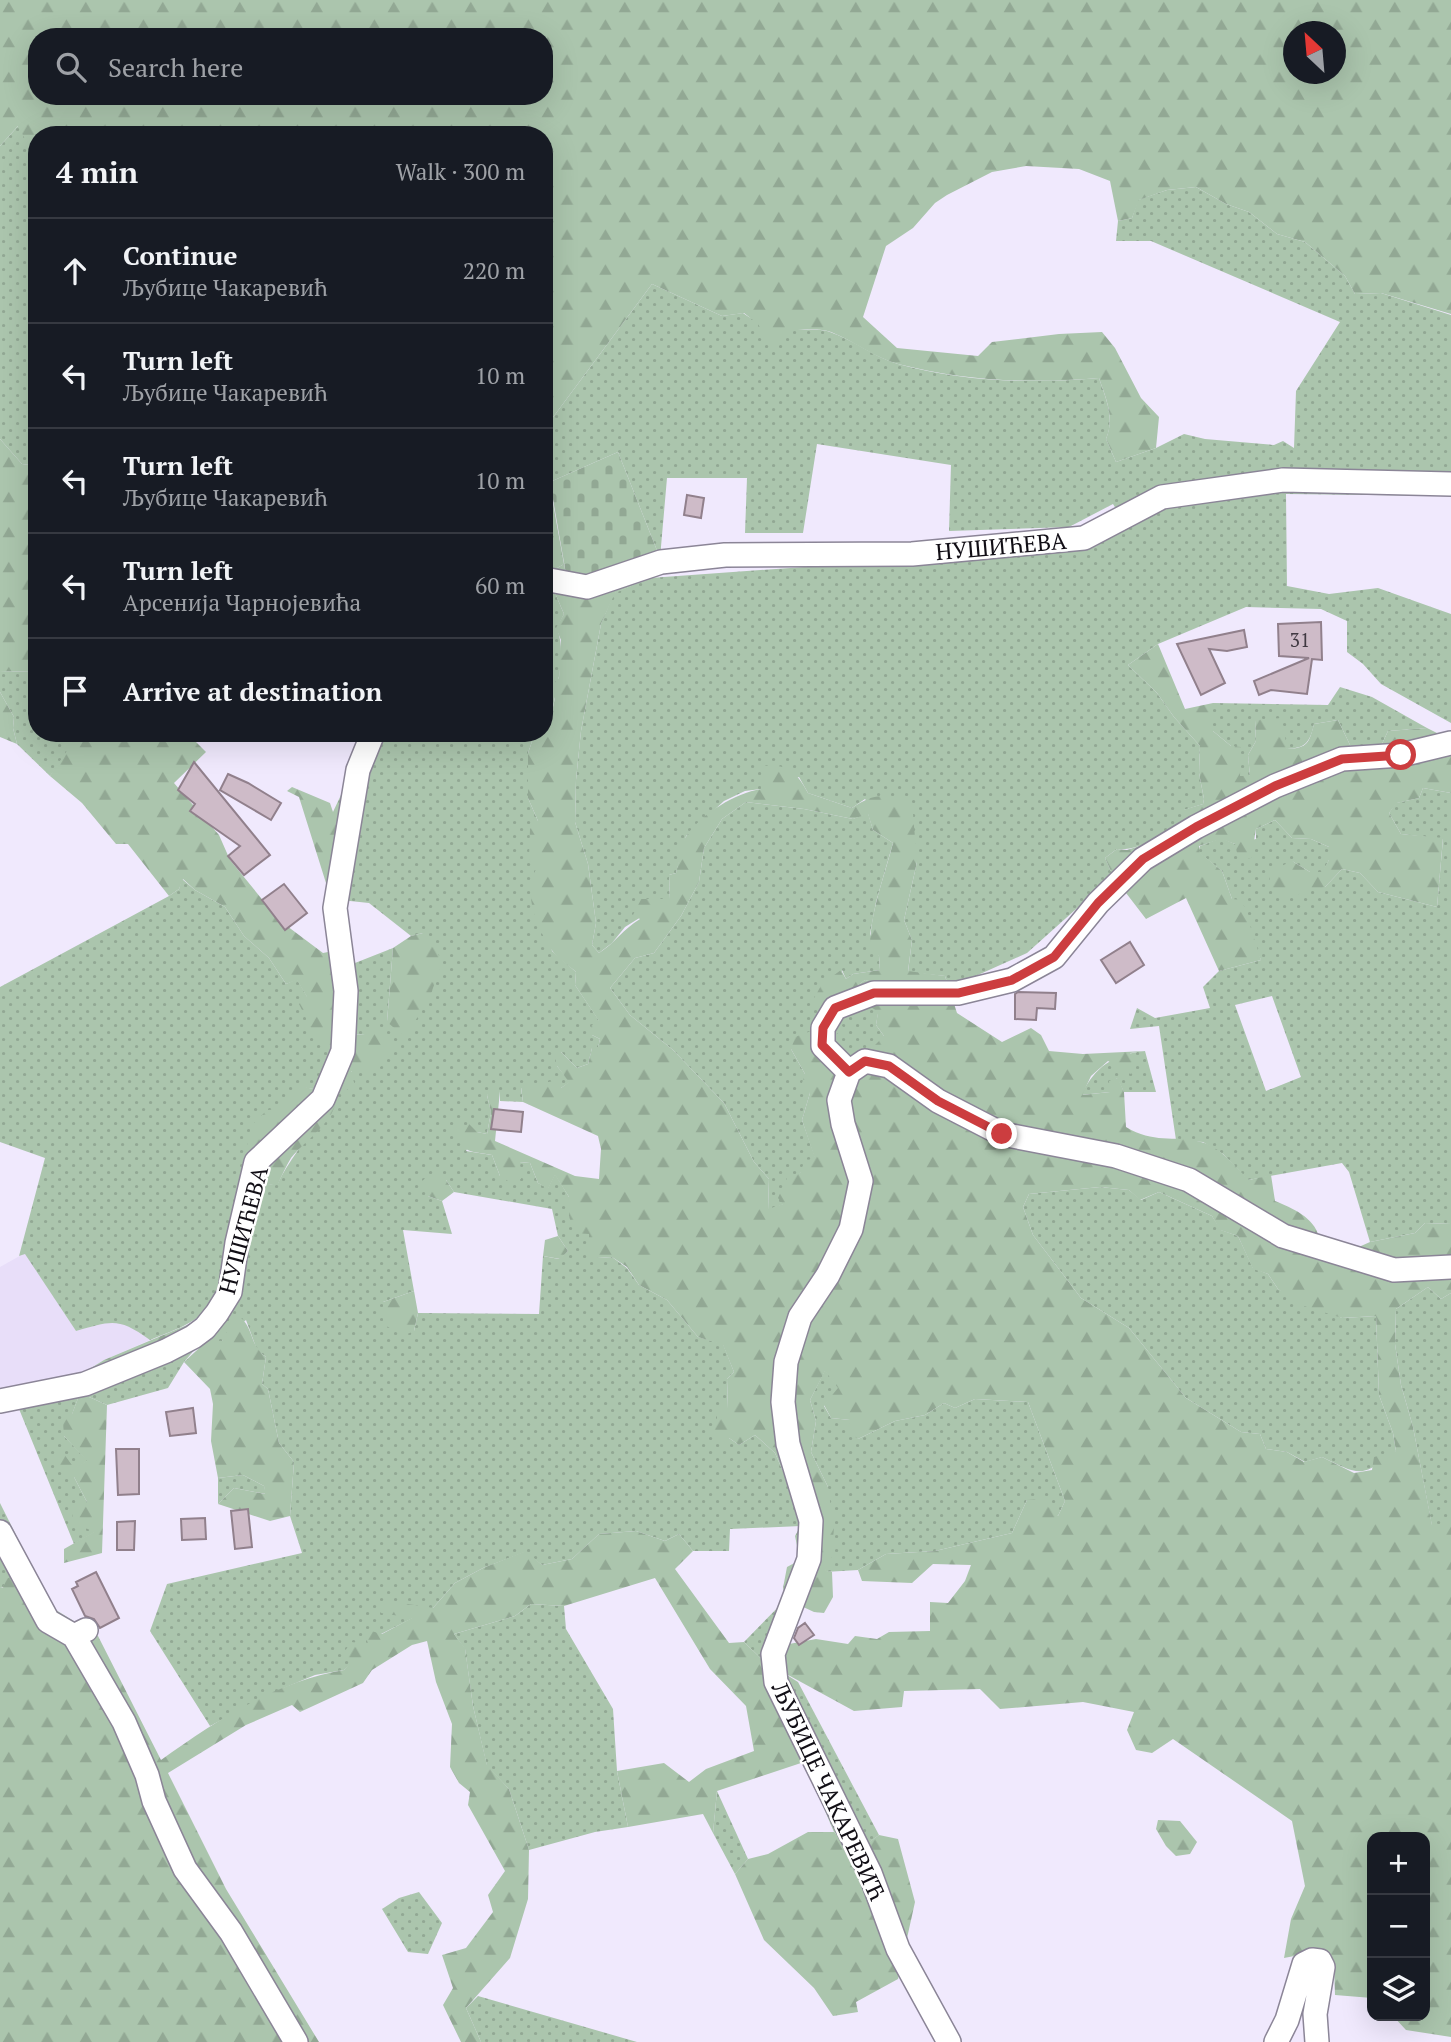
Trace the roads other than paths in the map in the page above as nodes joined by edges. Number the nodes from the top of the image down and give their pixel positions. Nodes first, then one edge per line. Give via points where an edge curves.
1 (1451, 484) edge
2 (553, 581) edge
3 (369, 742) edge
4 (1451, 743) edge
5 (849, 1072) junction
6 (1451, 1267) edge
7 (0, 1401) edge
8 (0, 1532) edge
9 (296, 2042) edge
10 (949, 2042) edge
11 (1276, 2042) edge
12 (1317, 2042) edge

1 - 2 street, НУШИЋЕВА via 1283,480 1161,497 1084,538 912,554 725,555 661,562 587,587
3 - 7 street, НУШИЋЕВА via 358,771 335,908 346,991 343,1051 323,1100 256,1162 230,1292 205,1328 166,1351 85,1384
4 - 5 street via 1401,755 1342,759 1275,786 1196,827 1143,859 1098,903 1054,957 1012,980 958,993 874,993 835,1008 823,1028 822,1045
5 - 6 street via 865,1061 889,1066 938,1101 1002,1134 1116,1156 1189,1180 1283,1236 1394,1270
5 - 10 street, ЉУБИЦЕ ЧАКАРЕВИЋ via 839,1100 861,1181 852,1229 800,1317 786,1362 783,1402 788,1444 811,1521 809,1559 773,1654 776,1682 870,1872 898,1949
8 - 9 street via 48,1621 80,1633 124,1722 185,1869 231,1932
11 - 12 street via 1304,1964 1312,1960 1323,1967 1315,2014

